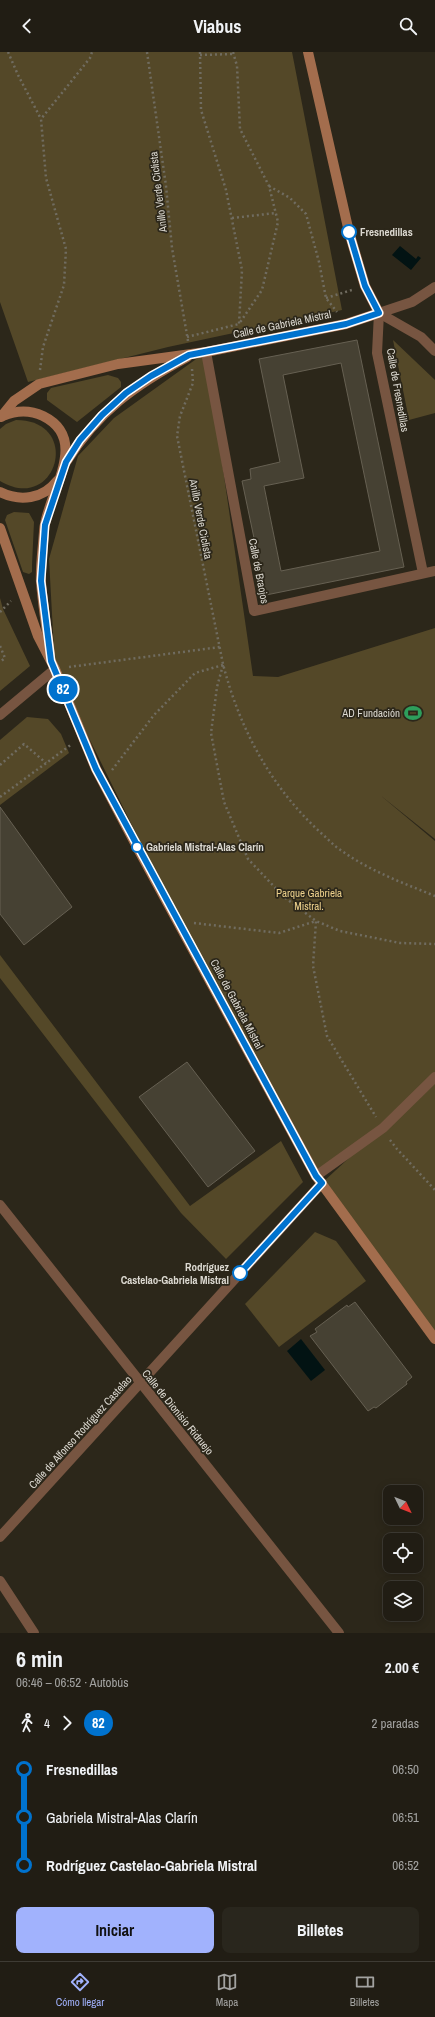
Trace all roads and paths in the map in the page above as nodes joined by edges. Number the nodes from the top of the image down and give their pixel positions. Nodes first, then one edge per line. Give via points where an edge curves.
1 (8, 52) edge
2 (92, 52) edge
3 (147, 52) edge
4 (308, 52) edge
5 (233, 53) edge
6 (200, 54) edge
7 (41, 119) junction
8 (269, 186) junction
9 (276, 214) junction
10 (232, 218) junction
11 (365, 286) junction
12 (435, 287) edge
13 (326, 298) junction
14 (379, 313) junction
15 (239, 324) junction
16 (346, 324) junction
17 (187, 337) junction
18 (435, 351) edge
19 (206, 352) junction
20 (189, 355) junction
21 (39, 384) junction
22 (0, 417) edge
23 (66, 462) junction
24 (60, 478) junction
25 (0, 492) edge
26 (0, 528) edge
27 (435, 571) edge
28 (423, 573) junction
29 (11, 600) dead end
30 (0, 612) edge
31 (0, 646) edge
32 (220, 647) junction
33 (0, 662) edge
34 (223, 664) junction
35 (53, 665) junction
36 (0, 715) edge
37 (83, 737) junction
38 (46, 763) junction
39 (0, 765) edge
40 (103, 782) junction
41 (0, 797) edge
42 (435, 896) edge
43 (316, 921) junction
44 (179, 922) junction
45 (435, 944) edge
46 (435, 1077) edge
47 (383, 1128) junction
48 (319, 1179) junction
49 (435, 1190) edge
50 (0, 1205) edge
51 (435, 1339) edge
52 (140, 1383) junction
53 (0, 1537) edge
54 (0, 1581) edge
55 (34, 1633) edge
56 (339, 1633) edge

1 - 7 path
2 - 7 path via 90,58
3 - 17 path, Anillo Verde Ciclista via 172,248
4 - 11 street via 347,225
5 - 6 path
5 - 8 path via 237,66 240,129
6 - 10 path via 202,110
7 - 21 path via 46,178 66,249 64,285 43,347
8 - 9 path
8 - 13 path via 290,198 306,214
9 - 10 path
9 - 15 path via 278,222 262,290
10 - 15 path via 242,270
11 - 13 path
11 - 14 street
12 - 14 street via 412,302
13 - 16 path
14 - 16 street, Calle de Gabriela Mistral
14 - 18 street via 421,337
14 - 28 street, Calle de Fresnedillas via 377,354
15 - 17 path
16 - 19 street, Calle de Gabriela Mistral
17 - 20 path, Anillo Verde Ciclista
19 - 20 street, Calle de Gabriela Mistral
19 - 28 street, Calle de Braojos via 254,611
20 - 21 street, Calle de Gabriela Mistral via 118,364
20 - 23 street, Calle de Gabriela Mistral via 126,393 80,440
20 - 32 path, Anillo Verde Ciclista via 193,383 180,416 177,436
21 - 22 street, Calle de Gabriela Mistral via 14,400
22 - 23 street, Calle de Gabriela Mistral via 12,412 25,411 48,418 63,437
23 - 24 street, Calle de Gabriela Mistral
24 - 25 street, Calle de Gabriela Mistral via 53,487 33,497 22,499
24 - 35 street, Calle de Gabriela Mistral via 45,525 41,581
26 - 35 street, Calle de Gabriela Mistral via 38,636
27 - 28 street, Calle de Braojos
29 - 30 path
31 - 33 path via 5,658
32 - 34 path, Anillo Verde Ciclista
32 - 35 path
34 - 40 path via 195,673 154,715
34 - 42 path, Anillo Verde Ciclista via 230,690 266,768 300,813 340,851 389,878
34 - 43 path via 211,733 224,802 248,860 284,897
35 - 36 street
35 - 37 street, Calle de Gabriela Mistral
37 - 38 path
37 - 40 street, Calle de Gabriela Mistral
38 - 39 path via 24,744
38 - 41 path
40 - 44 street, Calle de Gabriela Mistral
43 - 44 path via 279,933
43 - 45 path via 340,931 400,943
43 - 47 path via 313,966 327,1036
44 - 48 street, Calle de Gabriela Mistral
46 - 47 street, Calle de Alfonso Rodríguez Castelao
47 - 48 street, Calle de Alfonso Rodríguez Castelao
47 - 49 path via 397,1149
48 - 51 street, Calle de Gabriela Mistral
48 - 52 street, Calle de Alfonso Rodríguez Castelao
50 - 52 street, Calle de Dionisio Ridruejo
52 - 53 street, Calle de Alfonso Rodríguez Castelao
52 - 56 street, Calle de Dionisio Ridruejo
54 - 55 street

